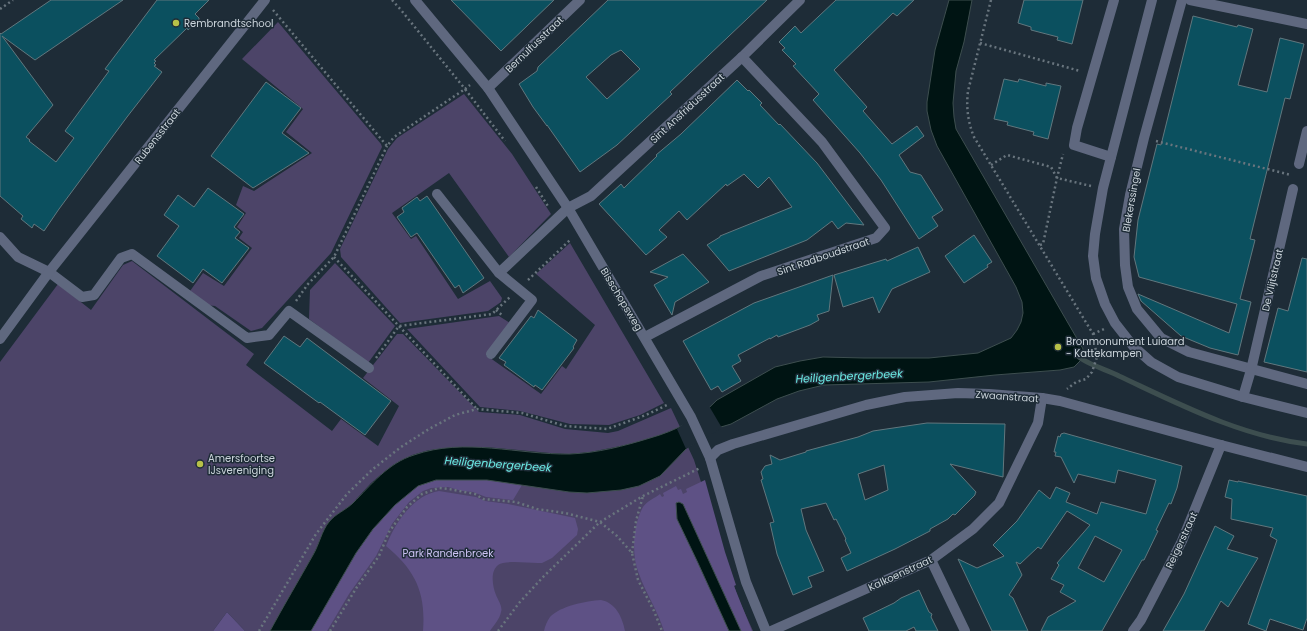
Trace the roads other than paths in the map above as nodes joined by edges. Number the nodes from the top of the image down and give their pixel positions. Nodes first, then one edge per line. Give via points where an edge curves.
1 (265, 0) edge
2 (415, 0) edge
3 (580, 0) edge
4 (800, 0) edge
5 (1114, 0) edge
6 (1152, 0) edge
7 (1182, 0) edge
8 (1190, 0) edge
9 (1307, 24) edge
10 (742, 57) junction
11 (488, 88) junction
12 (1307, 131) edge
13 (1111, 157) junction
14 (1299, 164) dead end
15 (1293, 189) dead end
16 (437, 194) dead end
17 (568, 208) junction
18 (0, 237) edge
19 (49, 272) junction
20 (499, 273) junction
21 (644, 337) junction
22 (0, 339) edge
23 (491, 354) dead end
24 (369, 368) road end
25 (1251, 370) junction
26 (1307, 384) edge
27 (1243, 397) junction
28 (1042, 398) junction
29 (1307, 413) edge
30 (1221, 446) junction
31 (710, 458) junction
32 (1307, 467) edge
33 (931, 560) junction
34 (766, 631) edge
35 (771, 631) edge
36 (965, 631) edge
37 (1133, 631) edge

1 - 19 street, Rubensstraat
2 - 11 street, Bisschopsweg
3 - 11 street, Bernulfusstraat
4 - 10 street, Sint Ansfridusstraat
5 - 13 street via 1074,145
6 - 13 street
7 - 25 street, Blekerssingel via 1130,195 1124,229 1124,265 1128,287 1137,309 1161,338 1189,352
8 - 9 street
10 - 17 street, Sint Ansfridusstraat via 591,196
10 - 21 street, Sint Radboudstraat via 822,142 885,228 876,238 761,276
11 - 17 street, Bisschopsweg
12 - 14 street
13 - 27 street via 1103,188 1093,256 1096,278 1115,323 1133,346 1151,362 1178,377
15 - 25 street, De Vlijtstraat
16 - 20 street
17 - 20 street, Sint Ansfridusstraat
17 - 21 street, Bisschopsweg
18 - 19 street via 18,256
19 - 22 street, Rubensstraat
19 - 24 street via 82,297 94,295 122,258 132,254 247,338 269,335 289,311
20 - 23 street via 532,300
21 - 31 street, Bisschopsweg via 691,417
25 - 26 street, Blekerssingel
25 - 27 street, De Vlijtstraat
27 - 29 street
28 - 30 street, Zwaanstraat
28 - 31 street, Zwaanstraat via 958,393 890,399 733,444 718,450
28 - 33 street, Kalkoenstraat via 1038,423 999,504 973,529
30 - 32 street, Zwaanstraat
30 - 37 street, Reigerstraat via 1182,541
31 - 34 street, Bisschopsweg via 746,582
33 - 35 street, Kalkoenstraat
33 - 36 street

